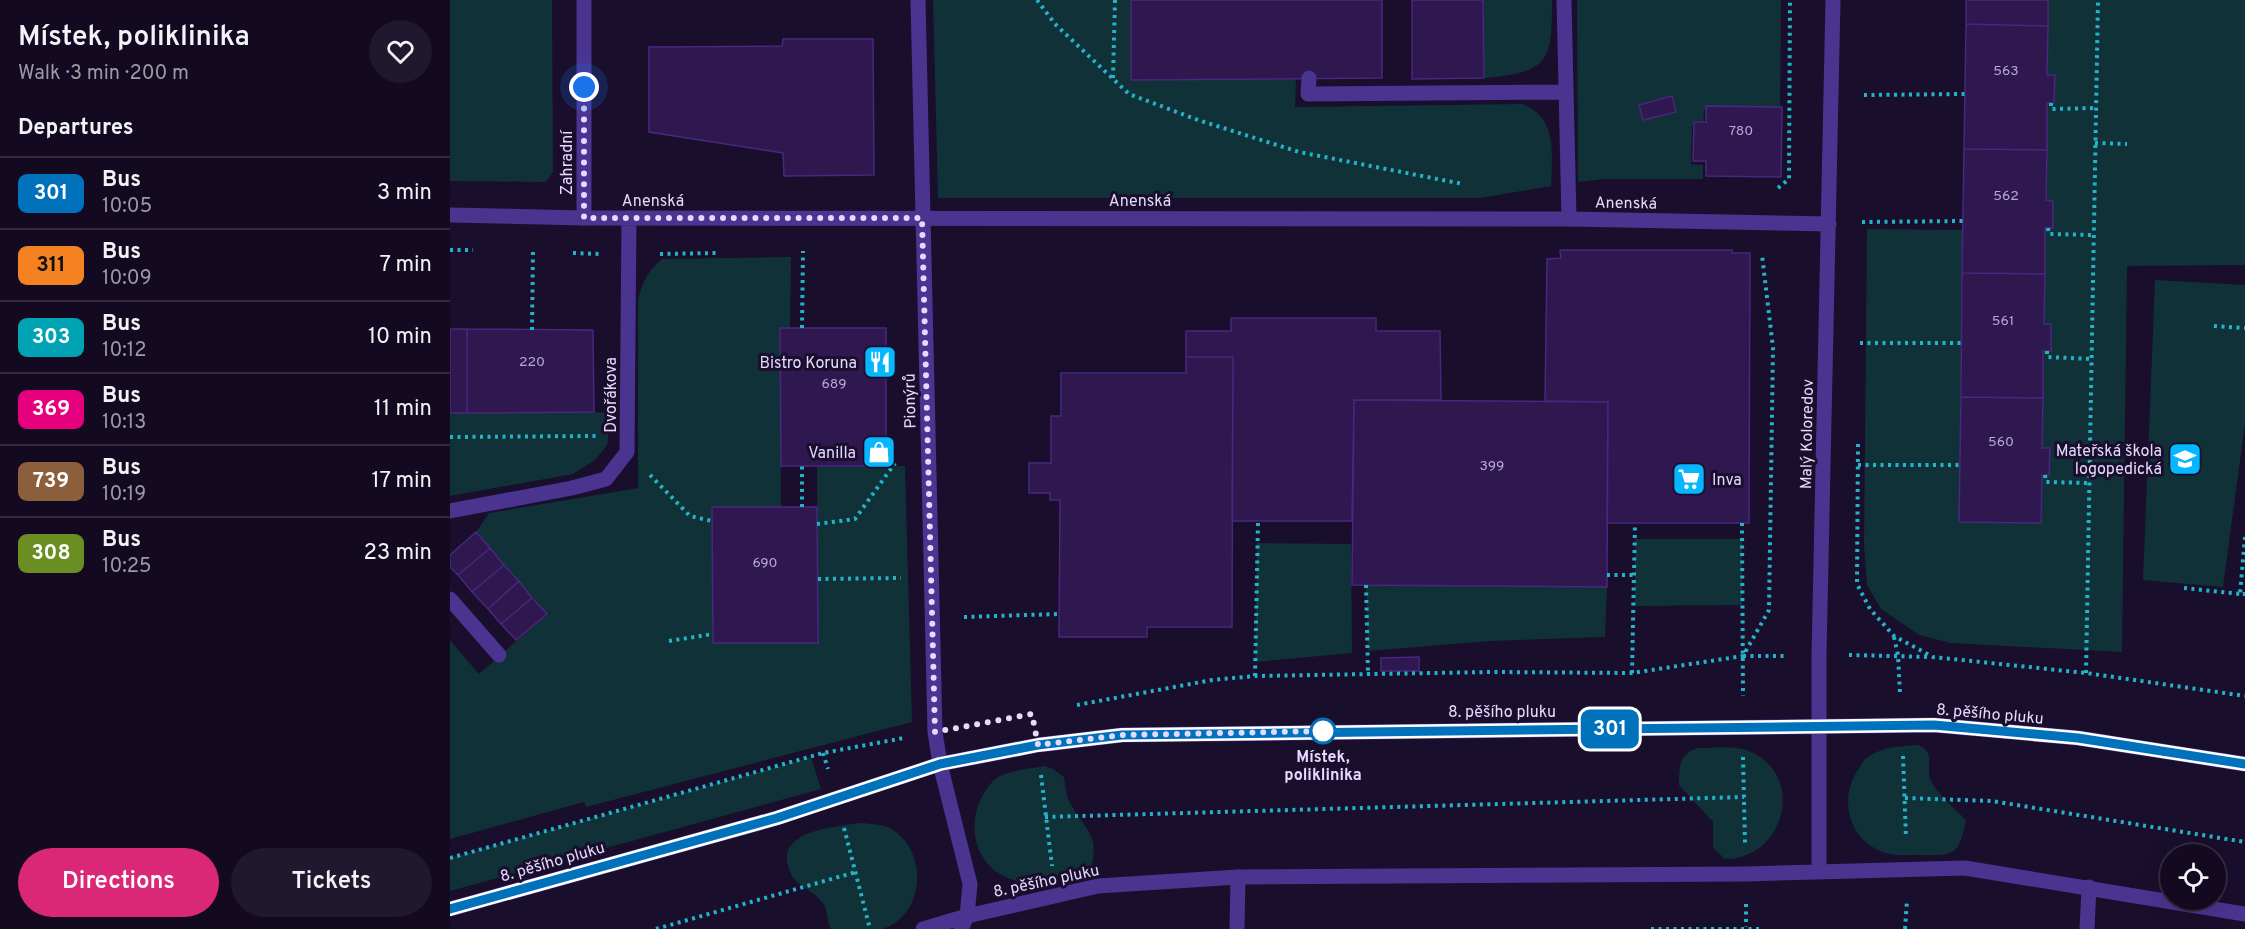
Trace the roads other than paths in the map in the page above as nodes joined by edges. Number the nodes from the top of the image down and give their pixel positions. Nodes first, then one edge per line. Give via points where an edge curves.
1 (584, 0) edge
2 (918, 0) edge
3 (1564, 0) edge
4 (1833, 0) edge
5 (1309, 78) dead end
6 (1565, 92) junction
7 (450, 215) edge
8 (584, 218) junction
9 (629, 218) junction
10 (922, 218) junction
11 (1569, 219) junction
12 (1829, 224) junction
13 (450, 511) edge
14 (450, 599) edge
15 (499, 655) dead end
16 (1820, 726) junction
17 (940, 764) junction
18 (2245, 764) edge
19 (1819, 870) junction
20 (1238, 877) junction
21 (2089, 887) junction
22 (450, 909) edge
23 (2245, 914) edge
24 (964, 922) edge
25 (923, 929) edge
26 (1237, 929) edge
27 (2087, 929) edge

1 - 8 street, Zahradní
2 - 10 street, Pionýrů
3 - 6 street
4 - 12 street, Malý Koloredov
5 - 6 street via 1308,94
6 - 11 street
7 - 8 street, Anenská
8 - 9 street, Anenská
9 - 10 street, Anenská
9 - 13 street, Dvořákova via 627,452 606,479
10 - 11 street, Anenská
10 - 17 street, Pionýrů via 931,618 935,732
11 - 12 street, Anenská
12 - 16 street, Malý Koloredov
14 - 15 street
16 - 17 street, 8. pěšího pluku via 1122,735 1038,745
16 - 18 street, 8. pěšího pluku via 1934,725 2078,738
16 - 19 street, Malý Koloredov
17 - 22 street, 8. pěšího pluku via 837,799
17 - 24 street, 8. pěšího pluku via 970,884
19 - 20 street, 8. pěšího pluku via 1746,874
19 - 21 street, 8. pěšího pluku via 1965,868
20 - 24 street, 8. pěšího pluku via 1098,886
20 - 26 street
21 - 23 street, 8. pěšího pluku
21 - 27 street
24 - 25 street, 8. pěšího pluku

